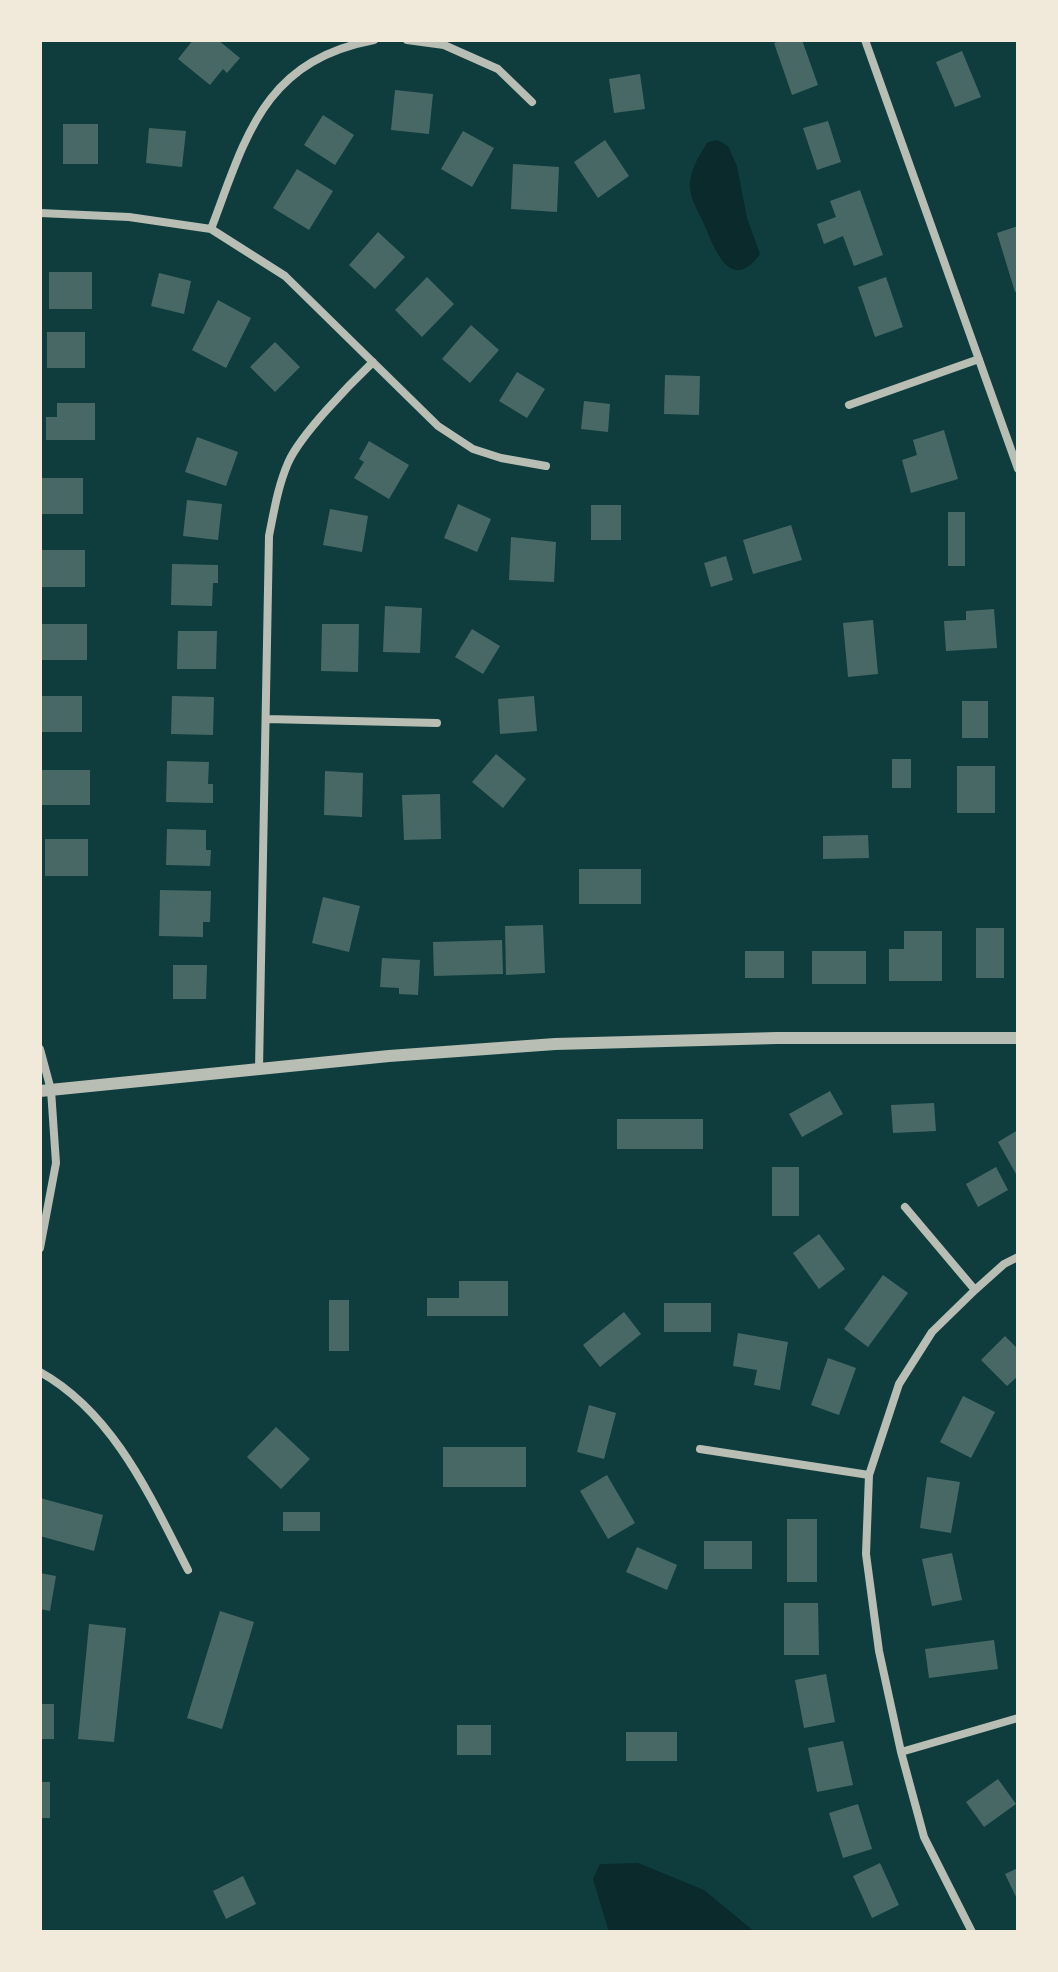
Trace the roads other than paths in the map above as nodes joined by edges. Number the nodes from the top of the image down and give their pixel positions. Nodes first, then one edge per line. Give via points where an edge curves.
1 (374, 40) edge
2 (407, 40) edge
3 (865, 40) edge
4 (532, 102) dead end
5 (40, 213) edge
6 (211, 229) junction
7 (979, 359) junction
8 (373, 362) junction
9 (849, 405) dead end
10 (546, 466) dead end
11 (1018, 469) edge
12 (266, 719) junction
13 (437, 723) dead end
14 (1018, 1038) edge
15 (40, 1049) edge
16 (259, 1069) junction
17 (45, 1090) edge
18 (905, 1207) dead end
19 (40, 1248) edge
20 (1018, 1257) edge
21 (975, 1290) junction
22 (40, 1372) edge
23 (700, 1449) dead end
24 (869, 1475) junction
25 (188, 1570) dead end
26 (1018, 1718) edge
27 (901, 1752) junction
28 (972, 1932) edge

1 - 6 street via 351,44 285,80 244,139
2 - 4 street via 444,45 498,69
3 - 7 street
5 - 6 street via 129,217
6 - 8 street via 285,276
7 - 9 street
7 - 11 street
8 - 10 street via 438,426 473,449
8 - 12 street via 289,460 278,493 269,536
12 - 13 street
12 - 16 street
14 - 16 street via 555,1044
15 - 17 street
16 - 17 street
17 - 19 street via 56,1163
18 - 21 street
20 - 21 street
21 - 24 street via 932,1332 899,1384
22 - 25 street via 62,1384 123,1450
23 - 24 street
24 - 27 street via 866,1554 879,1651
26 - 27 street
27 - 28 street via 924,1837

